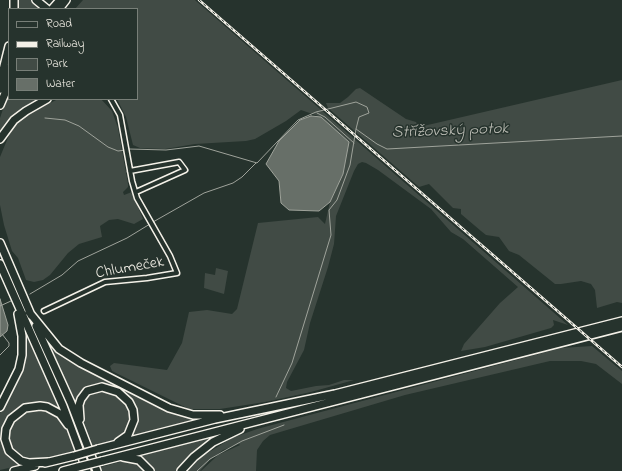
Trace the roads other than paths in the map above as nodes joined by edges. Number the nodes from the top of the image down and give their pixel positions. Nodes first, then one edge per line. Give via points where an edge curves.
1 (36, 0) edge
2 (66, 0) edge
3 (57, 6) edge
4 (46, 8) edge
5 (8, 50) edge
6 (8, 71) edge
7 (0, 82) edge
8 (8, 86) edge
9 (0, 89) edge
10 (45, 100) edge
11 (112, 100) edge
12 (0, 105) edge
13 (0, 139) edge
14 (130, 171) junction
15 (136, 192) junction
16 (0, 243) edge
17 (0, 264) edge
18 (8, 283) junction
19 (30, 312) junction
20 (44, 312) dead end
21 (622, 320) edge
22 (622, 327) edge
23 (1, 404) edge
24 (268, 408) junction
25 (259, 421) junction
26 (83, 433) junction
27 (75, 437) junction
28 (98, 450) junction
29 (119, 457) junction
30 (48, 462) junction
31 (14, 471) edge
32 (63, 471) edge
33 (88, 471) edge
34 (97, 471) edge
35 (150, 471) edge
36 (181, 471) edge

1 - 4 highway
2 - 3 highway
5 - 7 highway
6 - 9 highway
8 - 12 highway
10 - 13 highway via 14,120
11 - 14 street via 120,115
14 - 15 street
14 - 15 street via 179,162 185,170
15 - 20 street, Chlumeček via 166,248 176,273 105,282
16 - 19 highway
17 - 18 highway
18 - 23 highway via 19,318 23,346 19,369
18 - 27 highway
19 - 24 highway via 53,343 68,356 169,408 193,415 208,415
19 - 26 highway
21 - 24 highway via 335,394
22 - 25 highway
24 - 28 highway
25 - 29 highway
25 - 36 highway via 213,442
26 - 28 highway via 79,405 88,391 108,388 126,399 134,415 131,430 119,441
26 - 34 highway
27 - 30 highway via 60,414 47,407 31,406 18,411 6,430 5,438 9,451 21,461
27 - 33 highway
28 - 30 highway, bridge
29 - 32 highway, bridge
29 - 35 highway via 139,460
30 - 31 highway

